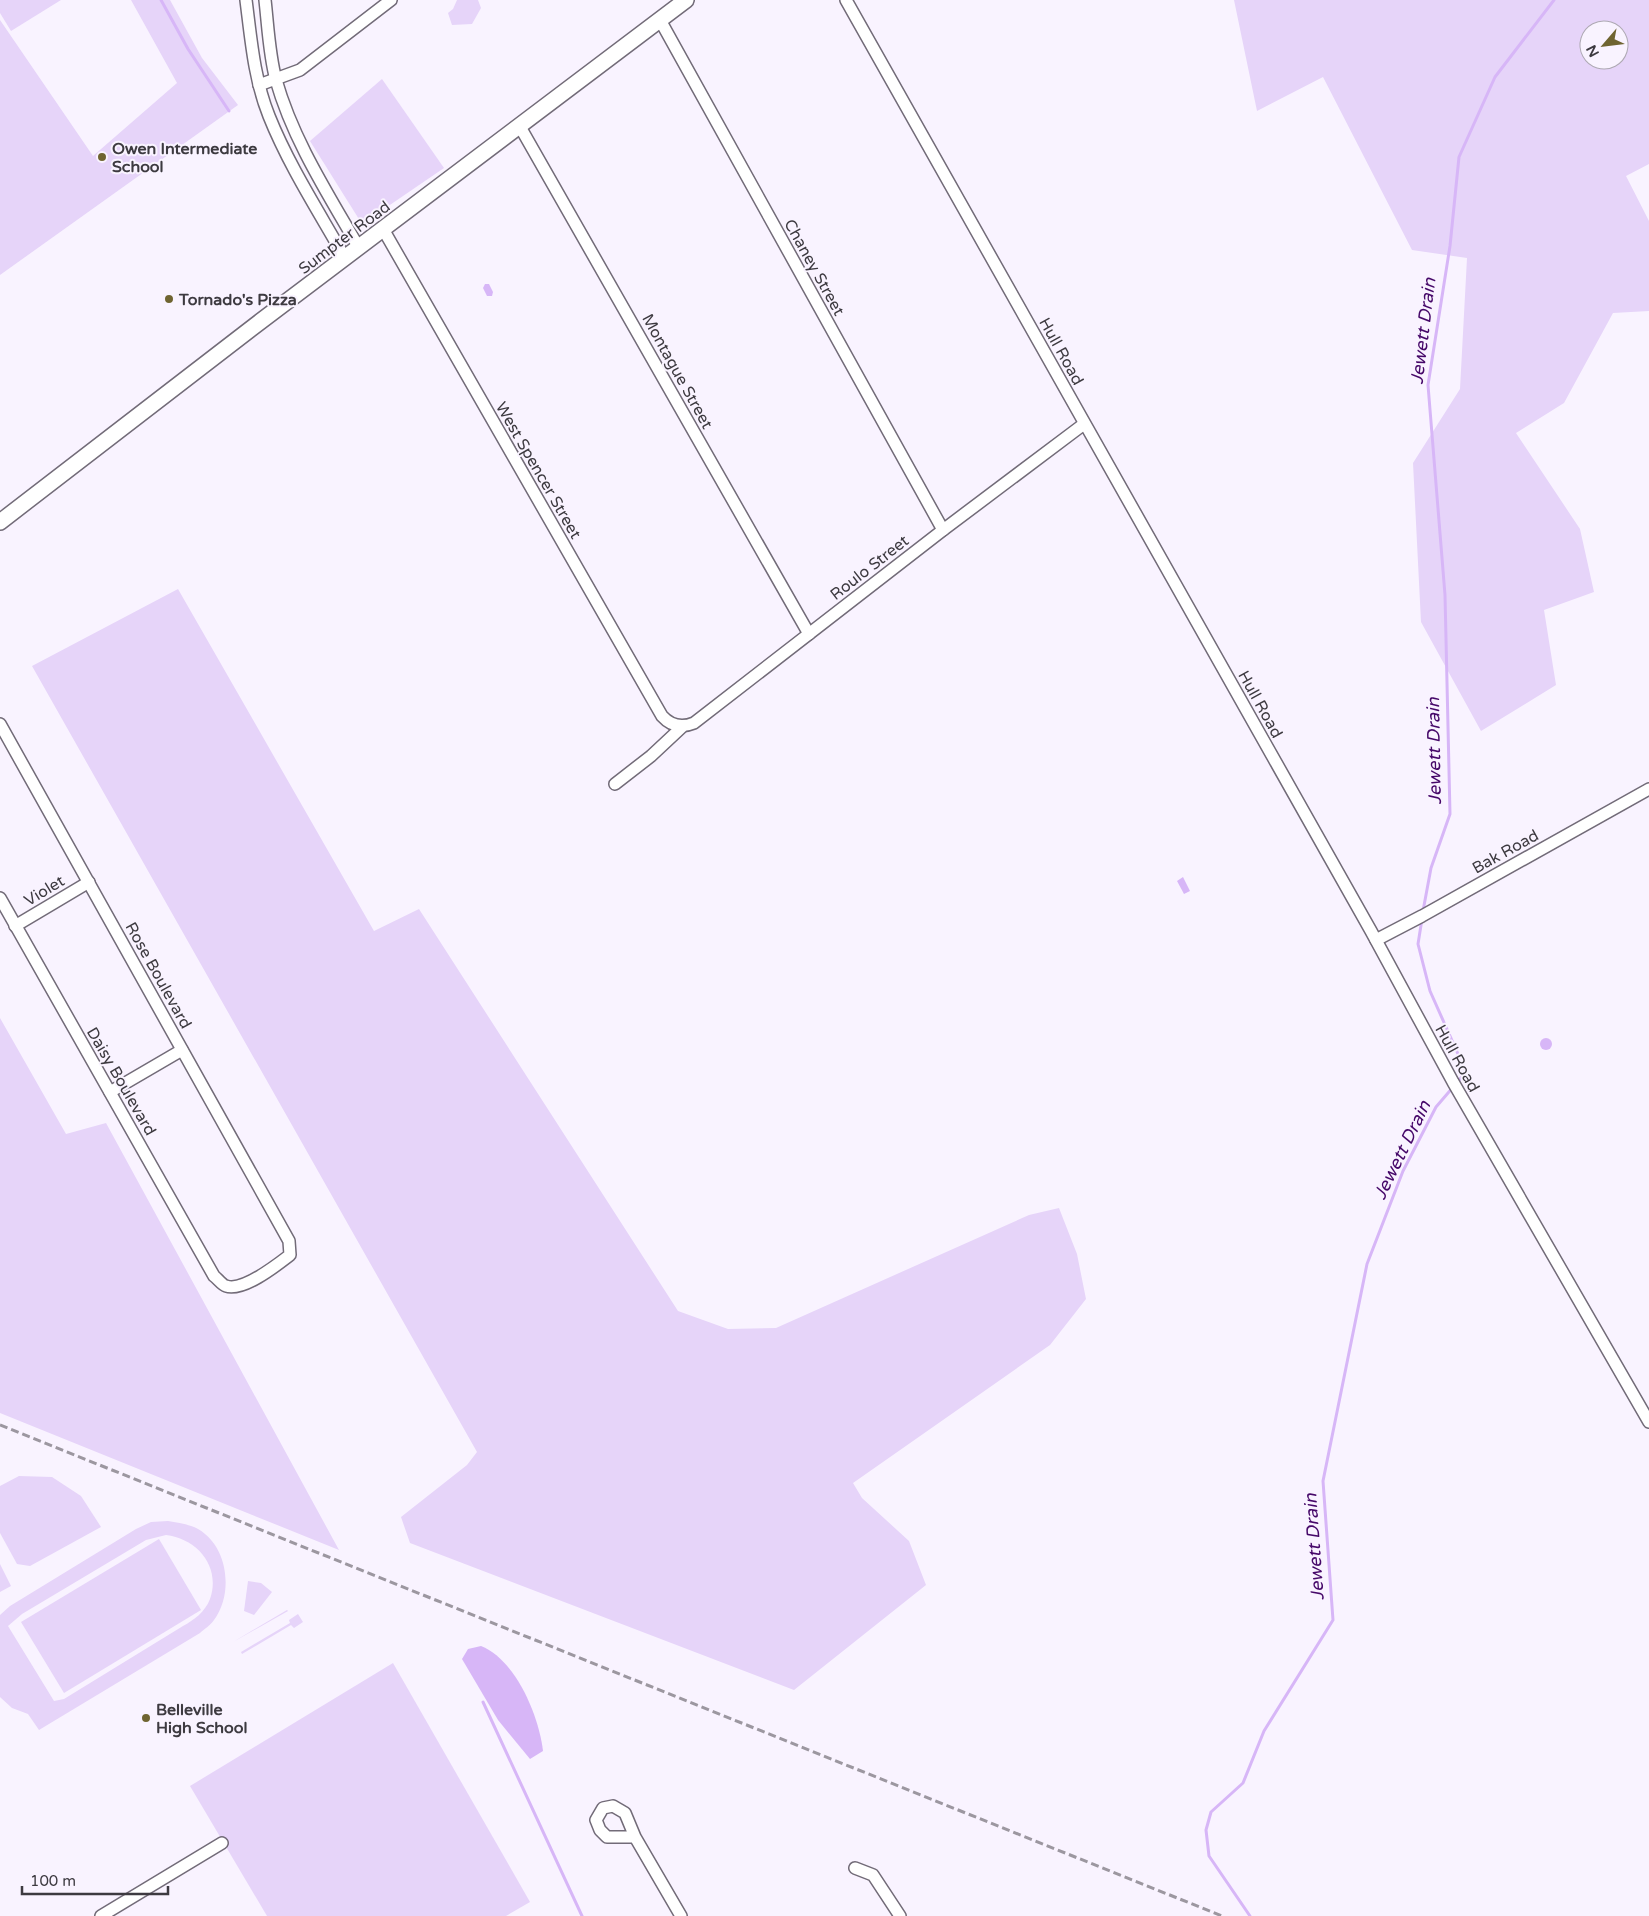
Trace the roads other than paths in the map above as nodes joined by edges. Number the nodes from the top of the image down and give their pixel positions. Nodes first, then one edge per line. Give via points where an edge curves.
1 (246, 0) edge
2 (265, 0) edge
3 (391, 0) edge
4 (686, 0) edge
5 (846, 0) edge
6 (660, 20) junction
7 (276, 80) junction
8 (259, 85) junction
9 (519, 125) junction
10 (383, 229) junction
11 (359, 248) junction
12 (345, 258) junction
13 (1084, 424) junction
14 (0, 522) edge
15 (943, 530) junction
16 (809, 634) junction
17 (0, 724) edge
18 (677, 725) junction
19 (615, 784) dead end
20 (1649, 789) edge
21 (89, 882) junction
22 (0, 898) edge
23 (15, 926) junction
24 (1376, 940) junction
25 (182, 1050) junction
26 (110, 1092) junction
27 (217, 1278) joint
28 (1649, 1422) edge
29 (635, 1837) dead end
30 (222, 1843) dead end
31 (855, 1868) dead end
32 (101, 1916) edge
33 (680, 1916) edge
34 (900, 1916) edge

1 - 8 street
2 - 7 street
3 - 7 street via 300,70
4 - 6 street, Sumpter Road
5 - 13 street, Hull Road
6 - 9 street, Sumpter Road
6 - 15 street, Chaney Street
7 - 8 street
7 - 11 street via 302,147
8 - 12 street via 284,150
9 - 10 street, Sumpter Road
9 - 16 street, Montague Street
10 - 11 street, Sumpter Road
10 - 18 street, West Spencer Street via 662,716
11 - 12 street, Sumpter Road
12 - 14 street, Sumpter Road
13 - 15 street, Roulo Street
13 - 24 street, Hull Road
15 - 16 street, Roulo Street
16 - 18 street, Roulo Street via 694,723
17 - 21 street, Rose Boulevard
18 - 19 street, Roulo Street via 651,756
20 - 24 street, Bak Road
21 - 23 street, Violet
21 - 25 street, Rose Boulevard
22 - 23 street, Daisy Boulevard
23 - 26 street, Daisy Boulevard
24 - 28 street, Hull Road via 1453,1082
25 - 26 street
25 - 27 street, Rose Boulevard via 289,1241 290,1255 248,1283 233,1288 224,1286
26 - 27 street, Daisy Boulevard
29 - 33 street
30 - 32 street
31 - 34 street via 873,1875

